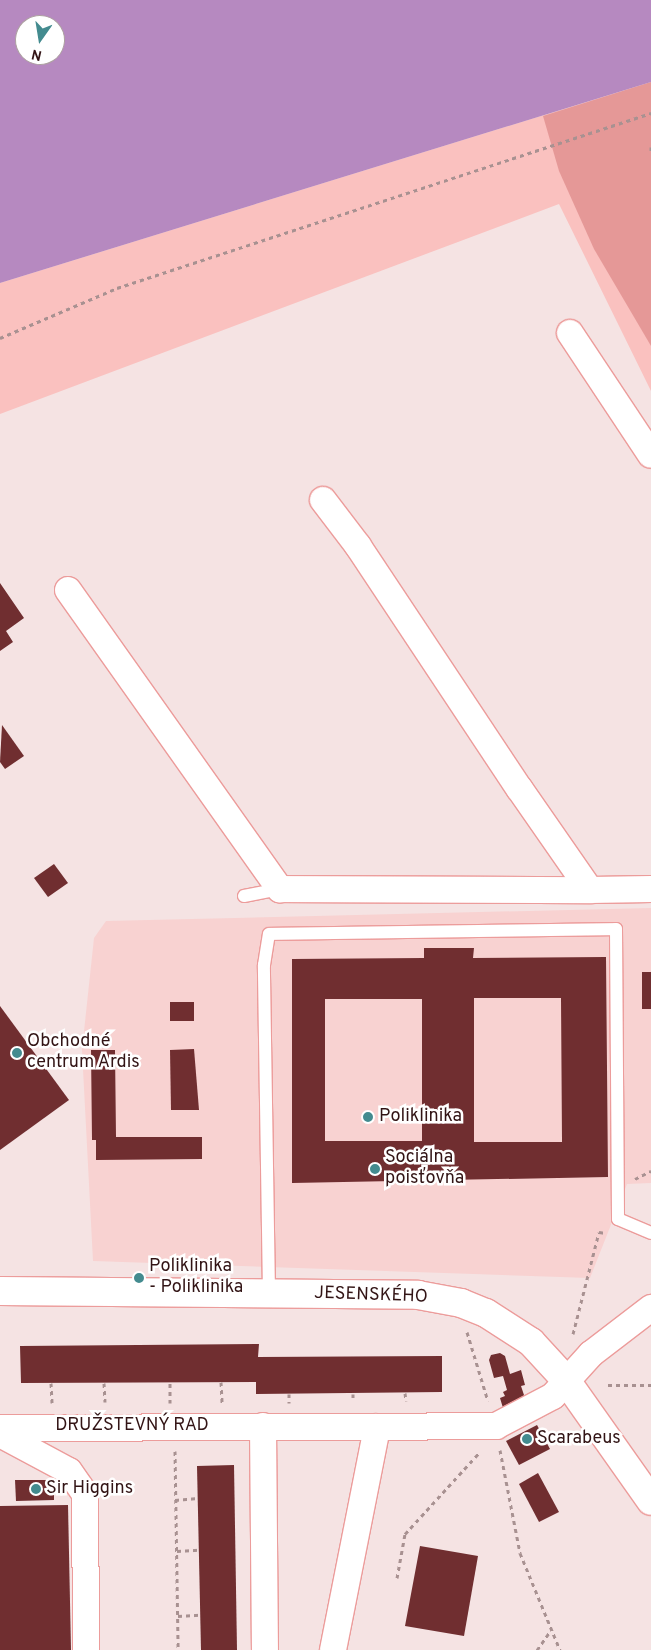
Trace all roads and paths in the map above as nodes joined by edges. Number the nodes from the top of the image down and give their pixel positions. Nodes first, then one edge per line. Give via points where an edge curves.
1 (651, 113) edge
2 (570, 333) dead end
3 (0, 338) edge
4 (651, 455) edge
5 (323, 500) dead end
6 (68, 590) dead end
7 (280, 889) junction
8 (651, 889) edge
9 (590, 890) junction
10 (244, 896) dead end
11 (651, 1171) edge
12 (633, 1187) dead end
13 (608, 1233) dead end
14 (651, 1234) edge
15 (0, 1291) edge
16 (269, 1293) junction
17 (461, 1303) junction
18 (651, 1308) edge
19 (573, 1334) dead end
20 (565, 1380) junction
21 (608, 1385) dead end
22 (651, 1385) edge
23 (174, 1426) junction
24 (263, 1426) junction
25 (377, 1427) junction
26 (0, 1428) edge
27 (496, 1429) junction
28 (0, 1434) edge
29 (198, 1498) dead end
30 (176, 1500) junction
31 (651, 1501) edge
32 (199, 1550) dead end
33 (177, 1551) junction
34 (397, 1578) dead end
35 (200, 1615) dead end
36 (178, 1616) junction
37 (551, 1629) junction
38 (86, 1650) edge
39 (178, 1650) edge
40 (265, 1650) edge
41 (332, 1650) edge
42 (537, 1650) edge
43 (560, 1650) edge

1 - 3 path via 117,288
2 - 4 street
5 - 9 street via 358,546 518,788
6 - 7 street
7 - 9 street
7 - 10 lane
8 - 9 street
11 - 12 path via 633,1180
13 - 19 path via 599,1232
14 - 16 lane via 618,1219 616,929 269,934 264,966
15 - 16 main road, JESENSKÉHO
16 - 17 main road, JESENSKÉHO via 418,1296
17 - 20 main road, JESENSKÉHO via 486,1313 523,1336
17 - 27 path
18 - 20 street, DRUŽSTEVNÝ RAD via 591,1354
20 - 27 street, DRUŽSTEVNÝ RAD via 545,1400
20 - 31 main road, JESENSKÉHO
21 - 22 path
23 - 24 street, DRUŽSTEVNÝ RAD
23 - 26 street, DRUŽSTEVNÝ RAD
23 - 30 path
24 - 25 street, DRUŽSTEVNÝ RAD
24 - 40 street
25 - 27 street, DRUŽSTEVNÝ RAD
25 - 41 street
27 - 34 path via 405,1534
27 - 37 path via 520,1553
28 - 38 street via 69,1471 85,1494
29 - 30 path
30 - 33 path
32 - 33 path
33 - 36 path
35 - 36 path
36 - 39 path
37 - 42 path
37 - 43 path

